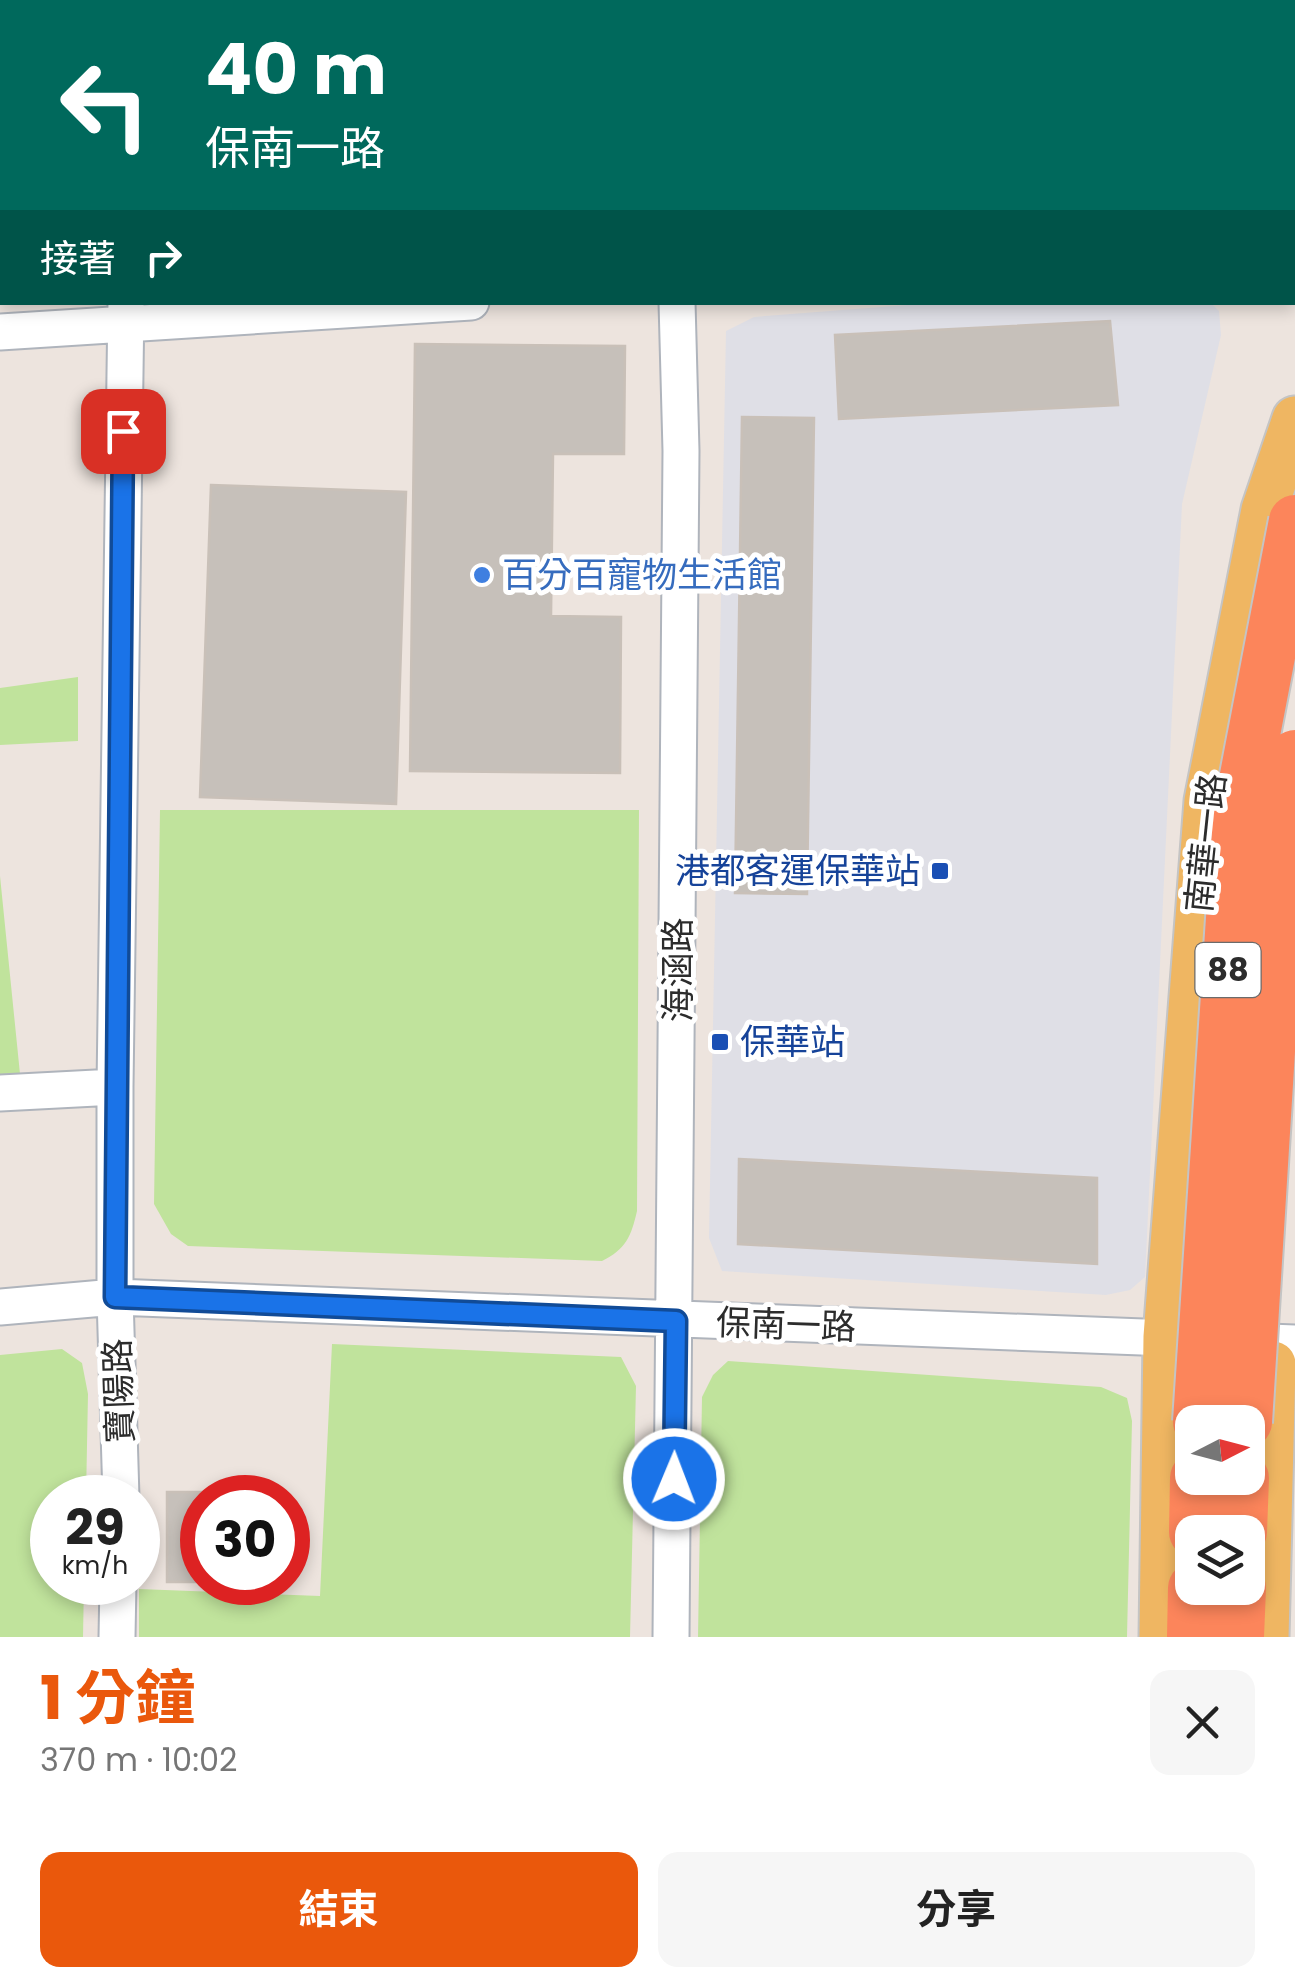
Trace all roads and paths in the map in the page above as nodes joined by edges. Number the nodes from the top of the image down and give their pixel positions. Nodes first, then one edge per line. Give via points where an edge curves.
1 (378, 305) edge
2 (677, 305) edge
3 (126, 313) edge
4 (0, 332) edge
5 (1295, 419) edge
6 (1295, 521) edge
7 (1295, 756) edge
8 (1295, 988) edge
9 (116, 1087) junction
10 (0, 1094) edge
11 (115, 1297) junction
12 (0, 1308) edge
13 (676, 1321) junction
14 (1166, 1336) junction
15 (1284, 1343) edge
16 (1200, 1405) edge
17 (1247, 1405) edge
18 (120, 1475) edge
19 (118, 1605) edge
20 (1194, 1605) edge
21 (1239, 1605) edge
22 (117, 1637) edge
23 (671, 1637) edge
24 (1162, 1637) edge
25 (1194, 1637) edge
26 (1238, 1637) edge
27 (1266, 1637) edge

1 - 3 street
2 - 13 street, 海涵路
3 - 4 street
3 - 9 street, 寶陽路
5 - 14 main road, 南華一路 via 1264,510 1207,802
6 - 16 highway, 88, bridge via 1239,812
7 - 17 highway, 88, bridge via 1284,809
8 - 15 main road
9 - 10 street
9 - 11 street, 寶陽路
11 - 12 street, 保南一路
11 - 13 street, 保南一路
11 - 18 street, 寶陽路
13 - 14 street, 保南一路
13 - 23 street, 海涵路
14 - 15 street, 保南一路
14 - 24 main road, 南華一路
15 - 27 main road
19 - 22 street
20 - 25 highway
21 - 26 highway

